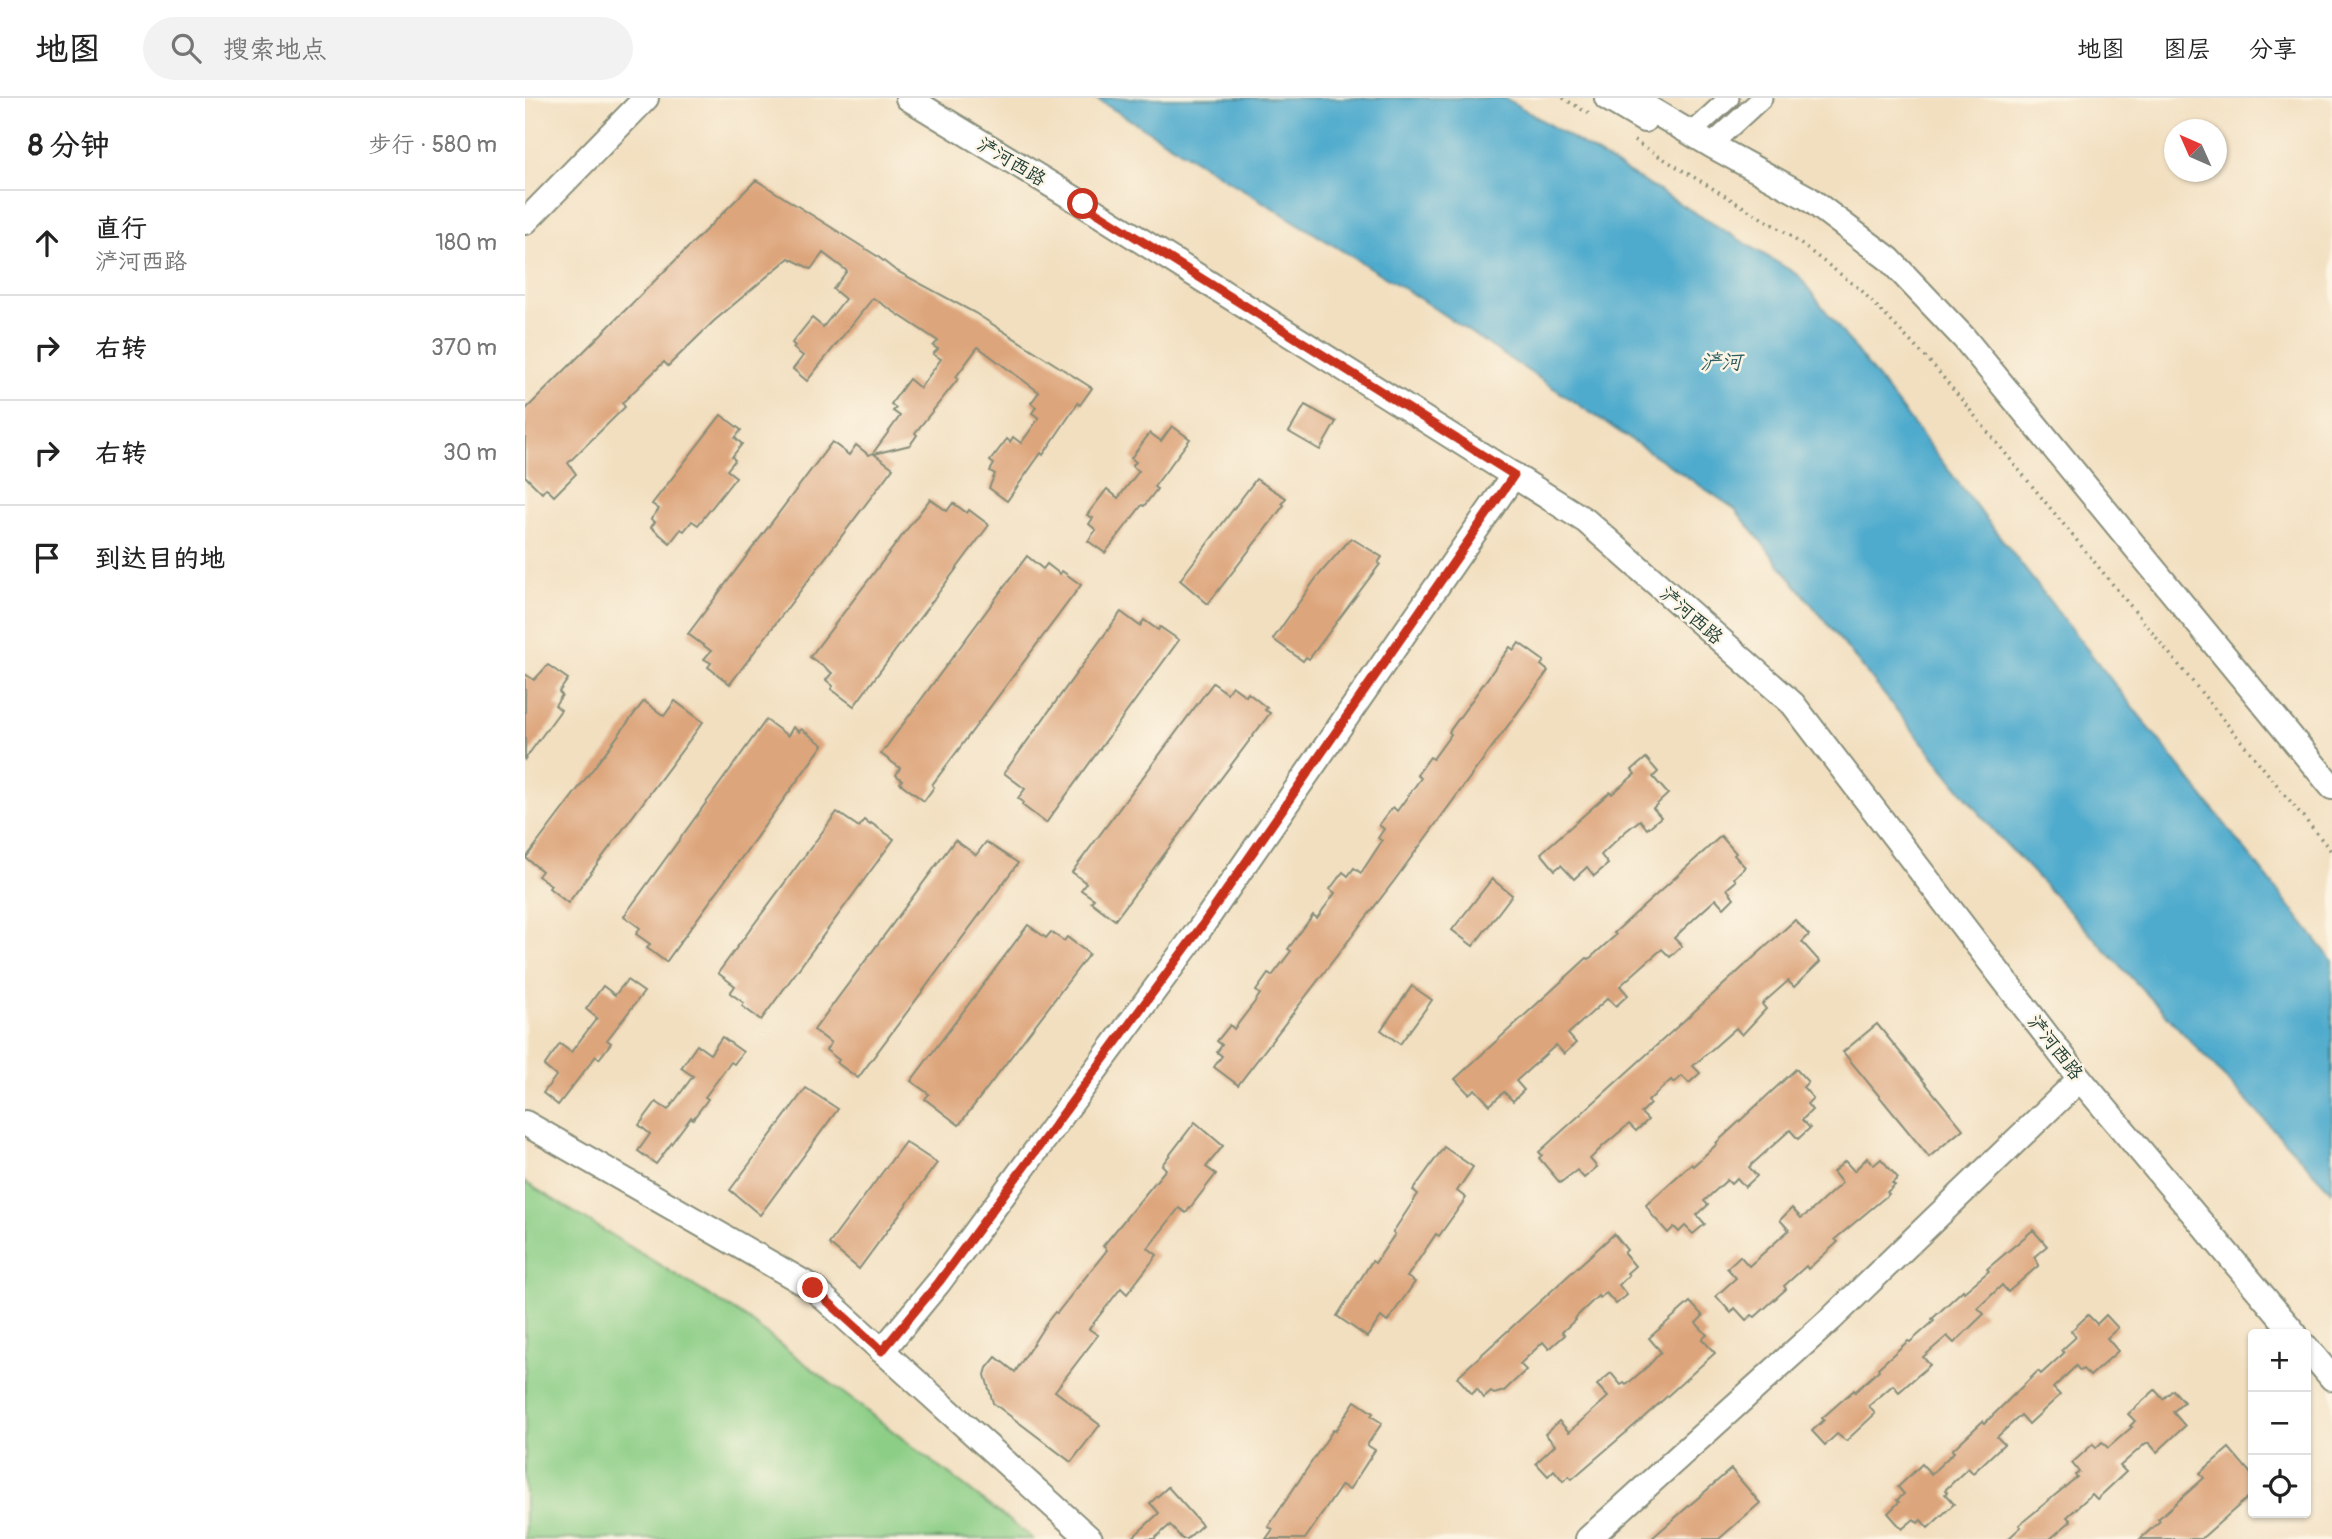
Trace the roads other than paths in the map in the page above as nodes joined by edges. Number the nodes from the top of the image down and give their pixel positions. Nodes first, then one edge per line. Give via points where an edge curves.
1 (646, 98) edge
2 (908, 98) edge
3 (1631, 98) edge
4 (1729, 98) edge
5 (1762, 98) edge
6 (1602, 109) edge
7 (1701, 139) junction
8 (525, 222) edge
9 (1514, 475) junction
10 (2332, 787) edge
11 (2080, 1080) junction
12 (525, 1123) edge
13 (2291, 1329) edge
14 (882, 1351) junction
15 (2311, 1353) edge
16 (2332, 1378) edge
17 (1090, 1539) edge
18 (1588, 1539) edge

1 - 8 street
2 - 9 street, 浐河西路
3 - 7 street
4 - 7 street
5 - 7 street
6 - 7 street
7 - 10 street via 1808,198 1889,259 1964,338
9 - 11 street, 浐河西路 via 1586,521 1793,704
9 - 14 street via 1201,927 939,1282
11 - 13 street, 浐河西路
11 - 18 street via 1832,1318
12 - 14 street via 813,1288
14 - 17 street
15 - 16 street

